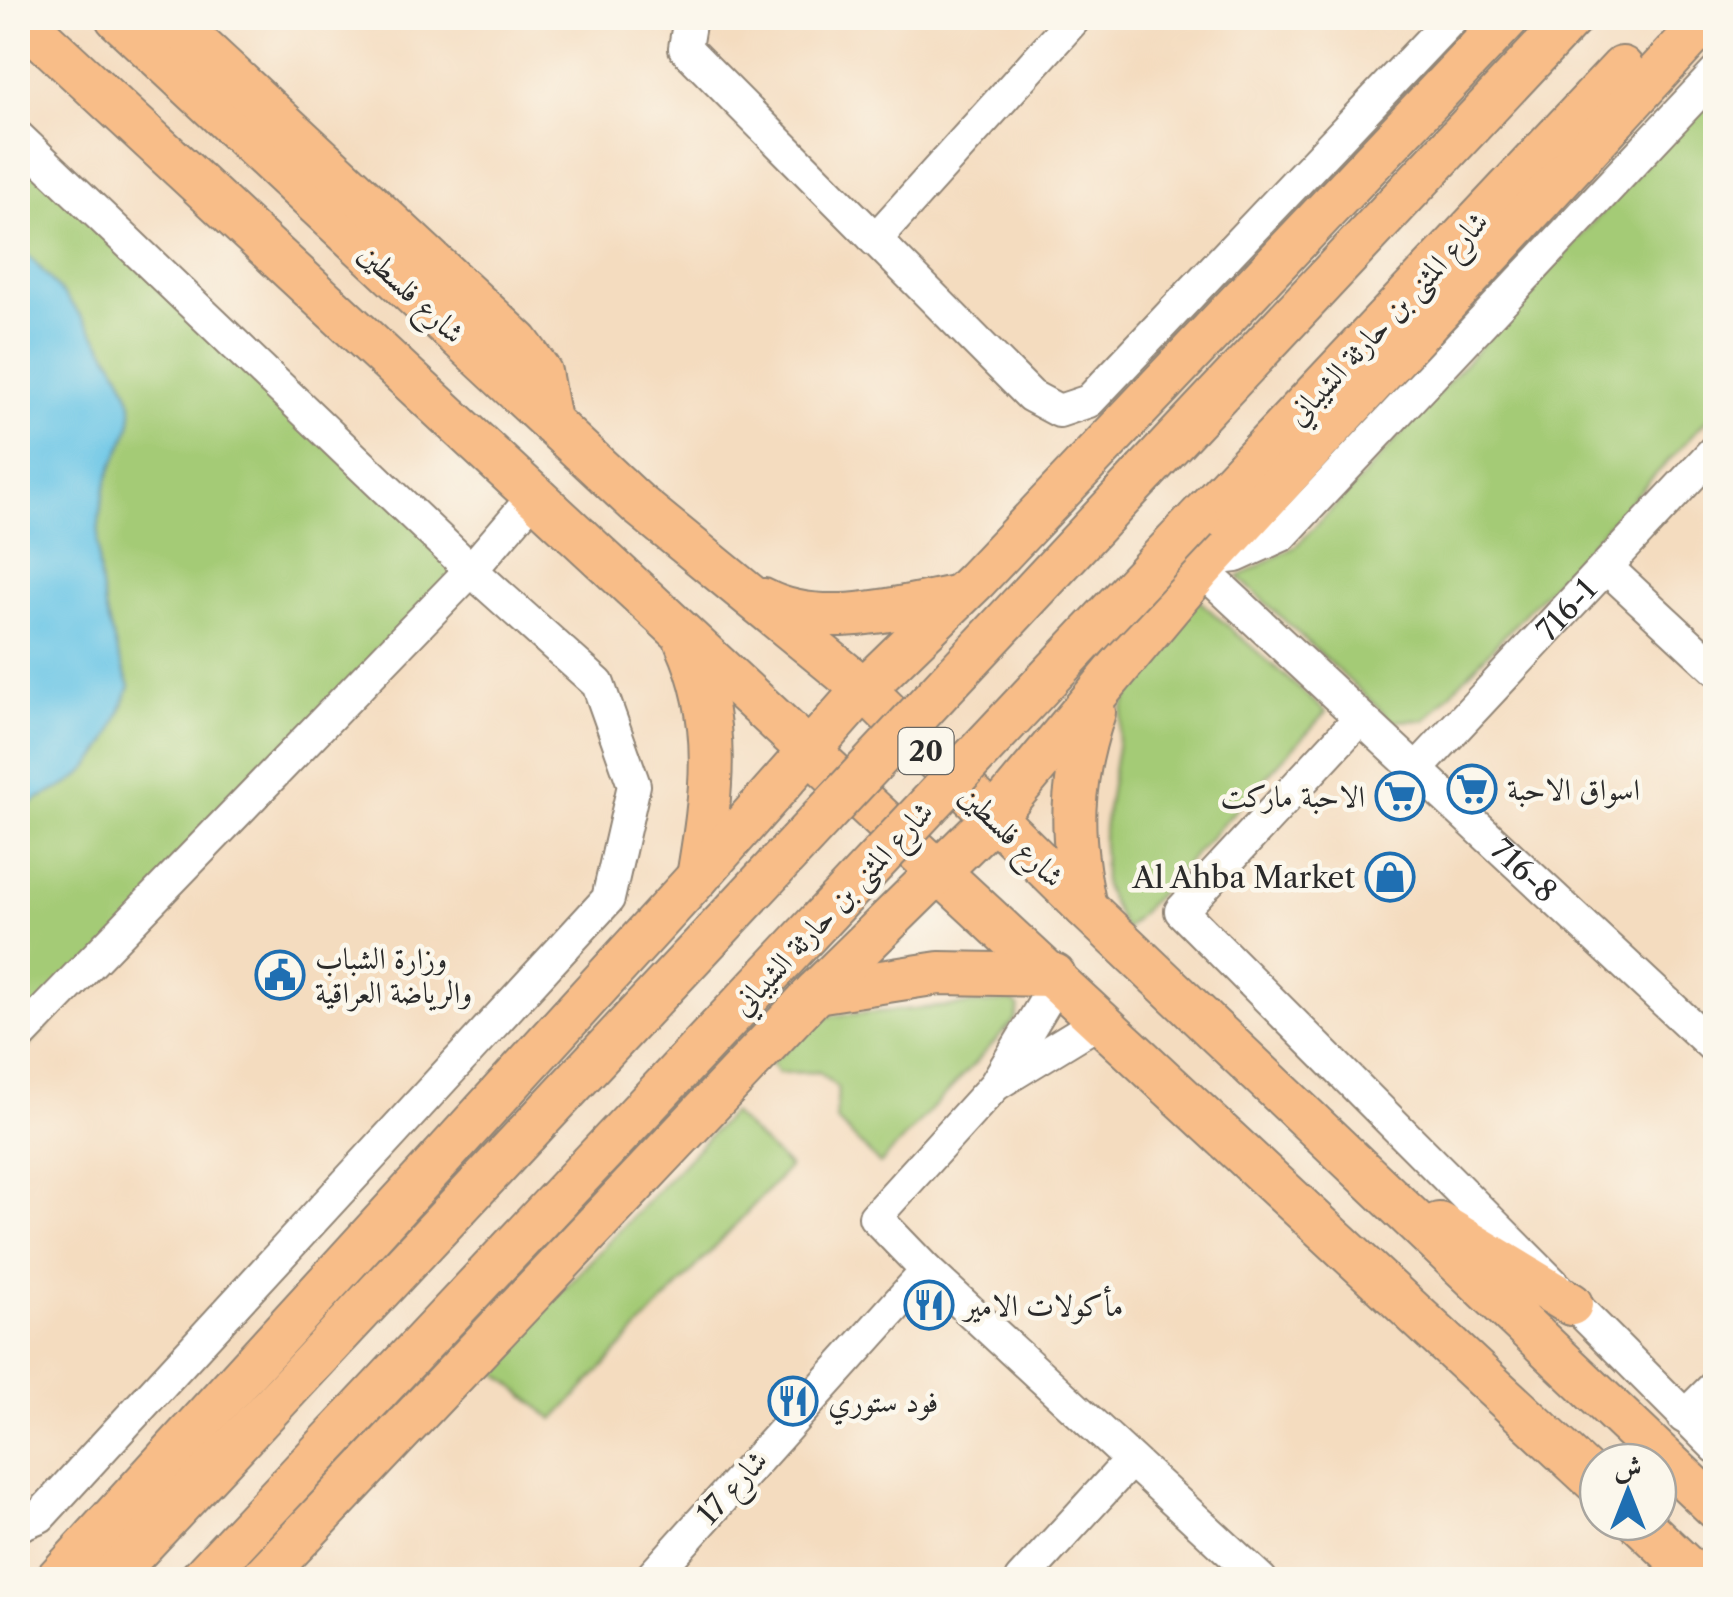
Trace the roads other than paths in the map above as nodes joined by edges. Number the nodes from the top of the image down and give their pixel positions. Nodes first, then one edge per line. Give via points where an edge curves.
1 (20, 18) edge
2 (117, 18) edge
3 (170, 18) edge
4 (690, 18) edge
5 (1075, 18) edge
6 (1452, 18) edge
7 (1508, 18) edge
8 (1570, 18) edge
9 (1670, 18) edge
10 (1708, 18) edge
11 (1716, 73) edge
12 (18, 136) edge
13 (875, 240) junction
14 (549, 420) junction
15 (1716, 449) edge
16 (534, 495) junction
17 (640, 505) junction
18 (1203, 549) junction
19 (593, 550) junction
20 (1606, 567) junction
21 (471, 570) junction
22 (734, 584) junction
23 (959, 596) junction
24 (682, 632) junction
25 (1716, 669) edge
26 (864, 689) junction
27 (1100, 695) junction
28 (1360, 718) junction
29 (810, 750) junction
30 (1416, 770) junction
31 (993, 818) junction
32 (942, 871) junction
33 (698, 878) junction
34 (1084, 908) junction
35 (1057, 977) junction
36 (816, 992) junction
37 (1103, 1020) junction
38 (18, 1038) edge
39 (1716, 1049) edge
40 (994, 1086) junction
41 (1388, 1198) junction
42 (927, 1271) junction
43 (1571, 1304) junction
44 (1716, 1386) edge
45 (1684, 1417) junction
46 (1716, 1447) edge
47 (1132, 1460) junction
48 (1578, 1465) edge
49 (1716, 1508) edge
50 (18, 1525) edge
51 (1660, 1542) edge
52 (56, 1580) edge
53 (109, 1580) edge
54 (200, 1580) edge
55 (260, 1580) edge
56 (649, 1580) edge
57 (1021, 1580) edge
58 (1260, 1580) edge
59 (1700, 1580) edge

1 - 16 main road, 20
2 - 14 main road, شارع فلسطين / 20
3 - 14 main road via 518,342 540,372
4 - 13 street via 686,48
5 - 13 street
6 - 13 street via 1089,401 1059,410 1031,396
7 - 23 main road
8 - 53 main road, bridge
9 - 18 main road, شارع المثنى بن حارثة الشيباني
10 - 18 main road
11 - 18 street via 1282,534 1260,548
12 - 21 street
14 - 17 main road, شارع فلسطين / 20
15 - 20 street, 716-1
16 - 19 main road, 20
16 - 21 street
17 - 19 main road via 643,525 631,544 620,551
17 - 22 main road, شارع فلسطين / 20
18 - 27 main road
18 - 28 street, 716-8
18 - 54 main road, شارع المثنى بن حارثة الشيباني, bridge via 575,1181
19 - 24 main road, 20
20 - 25 street
20 - 30 street, 716-1
21 - 38 street
21 - 50 street via 598,684 634,785 608,899 40,1516
22 - 23 main road via 772,605 808,612 886,610
22 - 26 main road, شارع فلسطين / 20
23 - 26 main road
24 - 29 main road, 20
24 - 33 main road via 710,710 714,754
26 - 29 main road
26 - 31 main road, شارع فلسطين / 20
27 - 31 main road
27 - 34 main road via 1073,794 1071,826
28 - 30 street, 716-8
28 - 43 street via 1181,912
29 - 32 main road, 20
29 - 33 main road
30 - 39 street, 716-8
31 - 32 main road
31 - 34 main road, شارع فلسطين / 20
32 - 35 main road, 20
32 - 36 main road
33 - 52 main road
34 - 41 main road, شارع فلسطين / 20
35 - 36 main road via 939,974
35 - 37 main road, 20
35 - 40 street
36 - 55 main road
37 - 40 street
37 - 48 main road, 20
40 - 42 street via 875,1217
41 - 43 main road
41 - 49 main road, شارع فلسطين / 20
42 - 47 street
42 - 56 street, شارع 17
43 - 45 street
44 - 45 street
45 - 46 street
47 - 57 street
47 - 58 street
51 - 59 main road

